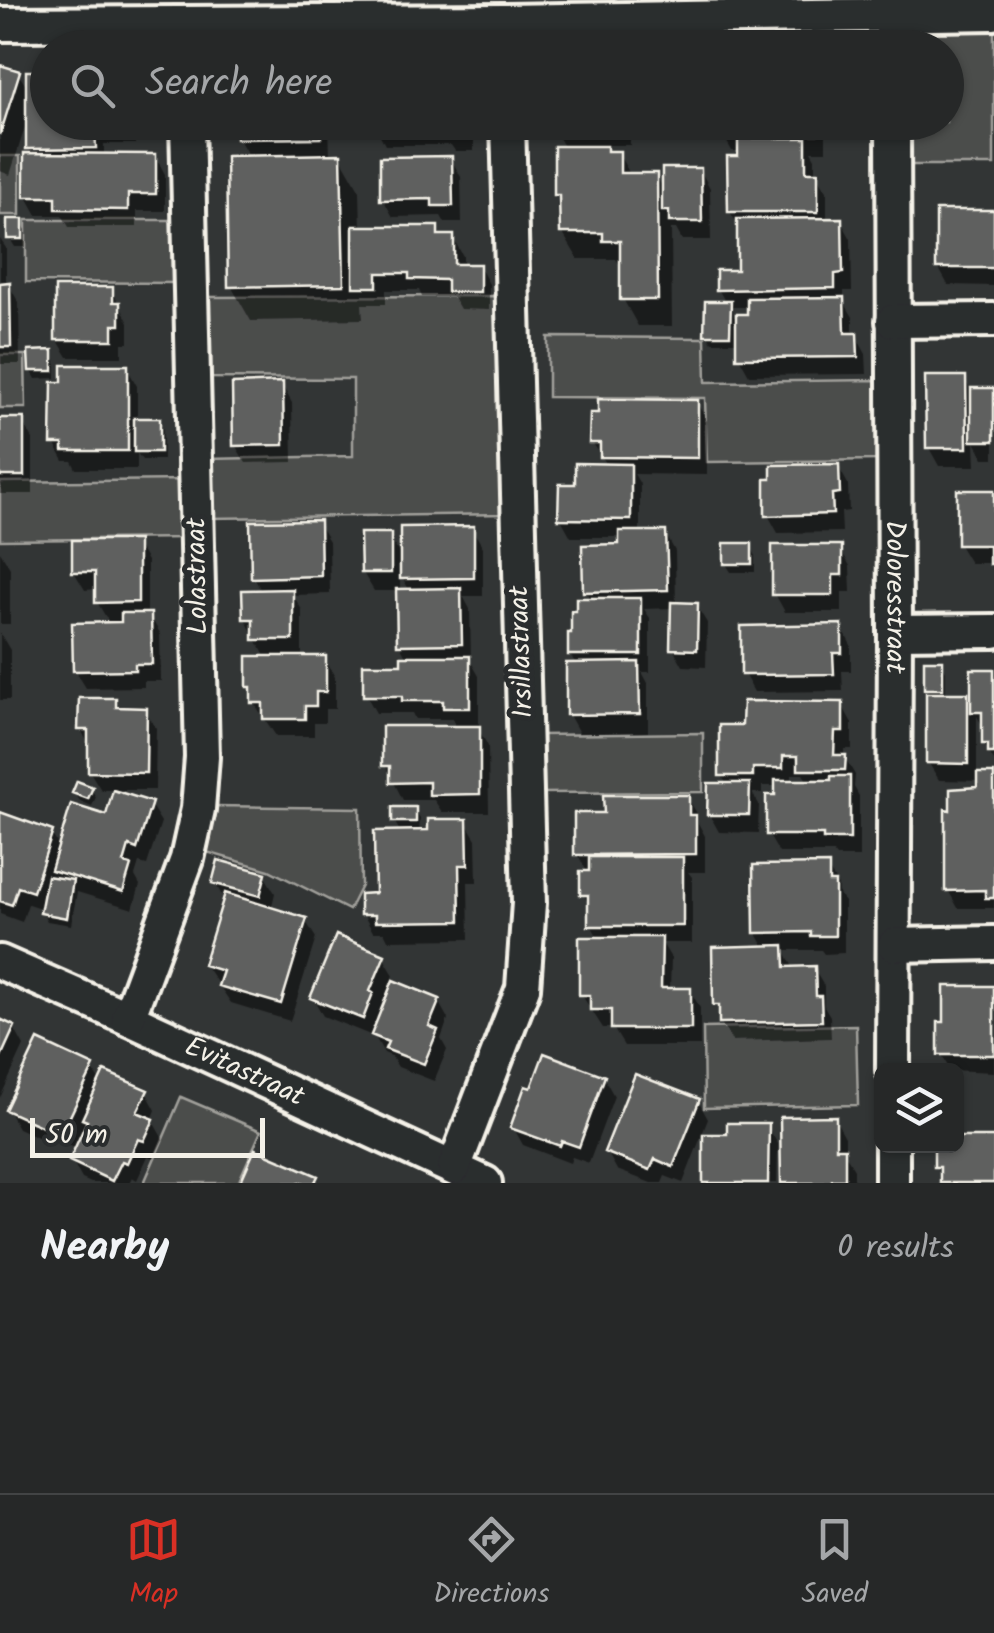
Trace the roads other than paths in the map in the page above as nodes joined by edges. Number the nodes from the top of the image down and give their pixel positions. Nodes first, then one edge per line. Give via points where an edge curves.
1 (892, 7) edge
2 (994, 13) edge
3 (0, 24) edge
4 (101, 30) edge
5 (562, 30) edge
6 (188, 140) edge
7 (508, 140) edge
8 (892, 140) edge
9 (994, 320) edge
10 (893, 321) junction
11 (994, 630) edge
12 (895, 632) junction
13 (994, 942) edge
14 (894, 944) junction
15 (0, 962) edge
16 (128, 1018) junction
17 (893, 1063) edge
18 (892, 1153) edge
19 (454, 1168) junction
20 (486, 1183) edge
21 (892, 1183) edge

1 - 2 street
1 - 5 street
3 - 4 street
6 - 16 street, Lolastraat via 202,757 187,859
7 - 19 street, Irsillastraat via 529,903 523,988
8 - 10 street, Doloresstraat
9 - 10 street
10 - 12 street, Doloresstraat
11 - 12 street
12 - 14 street, Doloresstraat
13 - 14 street
14 - 17 street, Doloresstraat
15 - 16 street, Evitastraat
16 - 19 street, Evitastraat
18 - 21 street
19 - 20 street, Evitastraat

